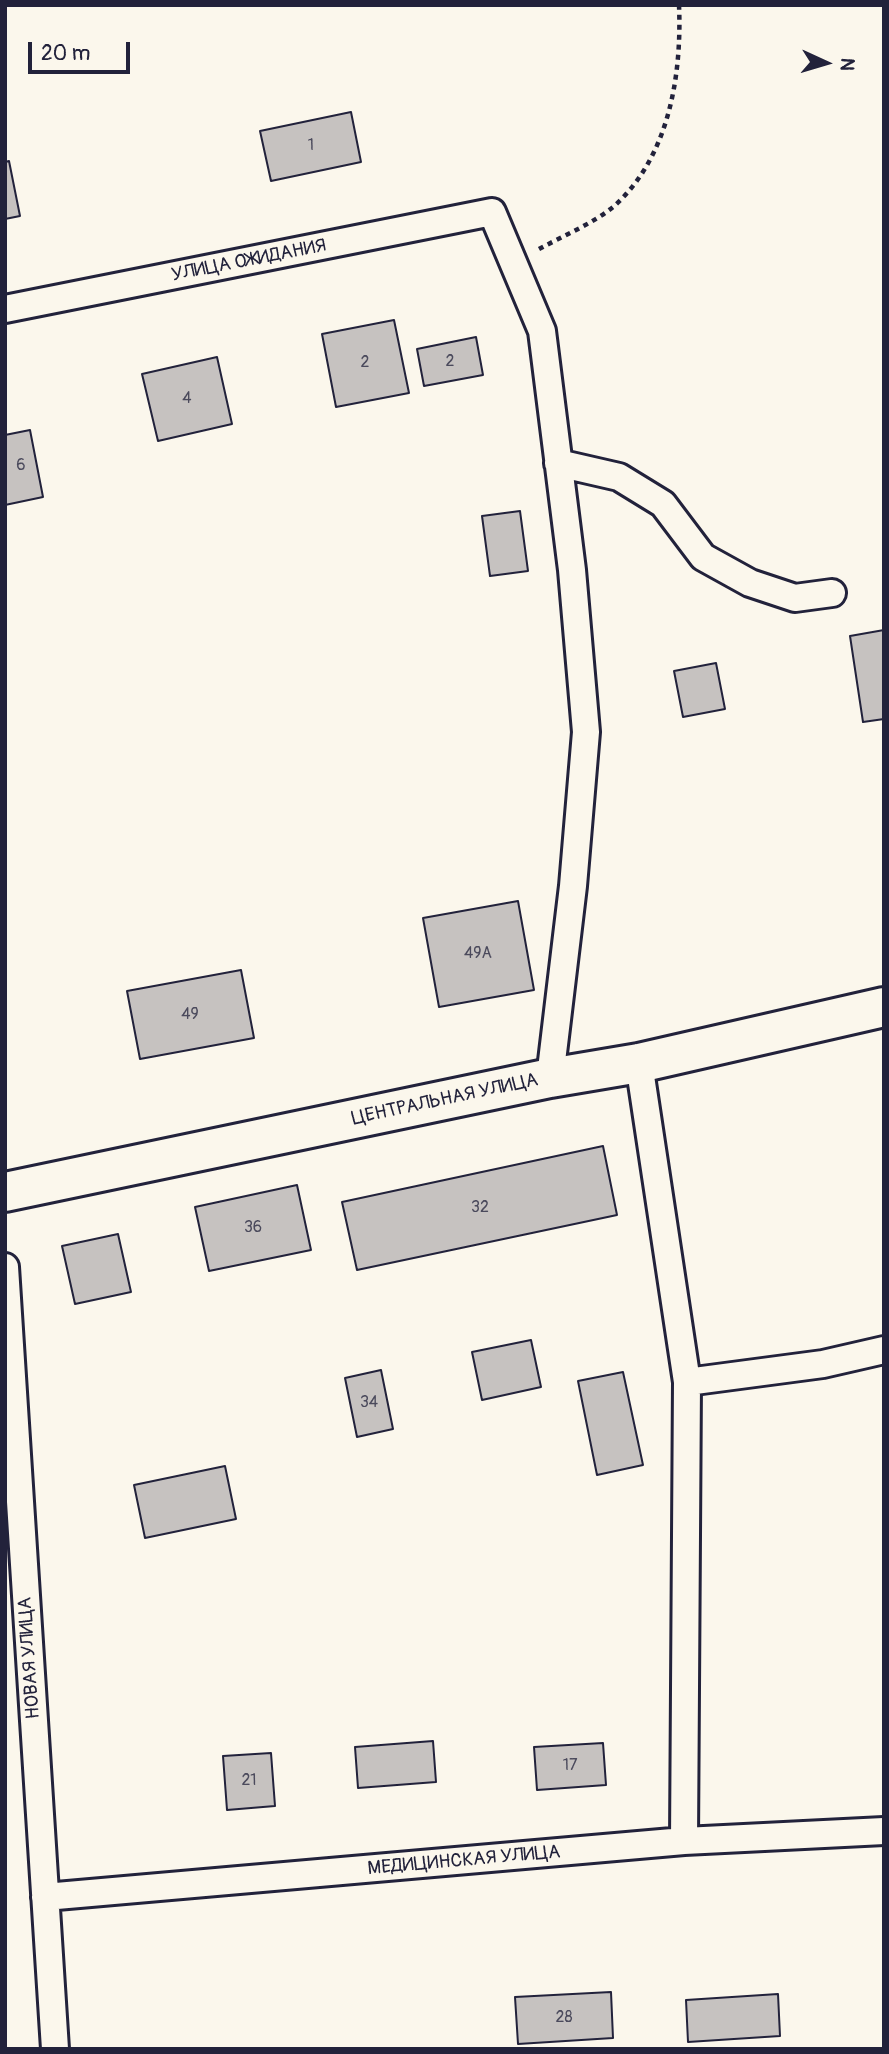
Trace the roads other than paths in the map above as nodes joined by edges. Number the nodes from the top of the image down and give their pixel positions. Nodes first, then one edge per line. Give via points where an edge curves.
1 (5, 309) edge
2 (558, 463) junction
3 (832, 593) dead end
4 (884, 1007) edge
5 (639, 1063) junction
6 (550, 1078) junction
7 (5, 1192) edge
8 (5, 1267) edge
9 (884, 1350) edge
10 (687, 1382) junction
11 (884, 1831) edge
12 (684, 1841) junction
13 (45, 1898) junction
14 (55, 2049) edge

1 - 2 street, УЛИЦА ОЖИДАНИЯ via 492,212 542,331
2 - 3 street via 619,477 663,504 704,557 750,583 795,598
2 - 6 street via 586,732
4 - 5 street, ЦЕНТРАЛЬНАЯ УЛИЦА
5 - 6 street, ЦЕНТРАЛЬНАЯ УЛИЦА
5 - 10 street
6 - 7 street, ЦЕНТРАЛЬНАЯ УЛИЦА
8 - 13 street, НОВАЯ УЛИЦА
9 - 10 street via 822,1364
10 - 12 street
11 - 12 street, МЕДИЦИНСКАЯ УЛИЦА
12 - 13 street, МЕДИЦИНСКАЯ УЛИЦА
13 - 14 street, НОВАЯ УЛИЦА

